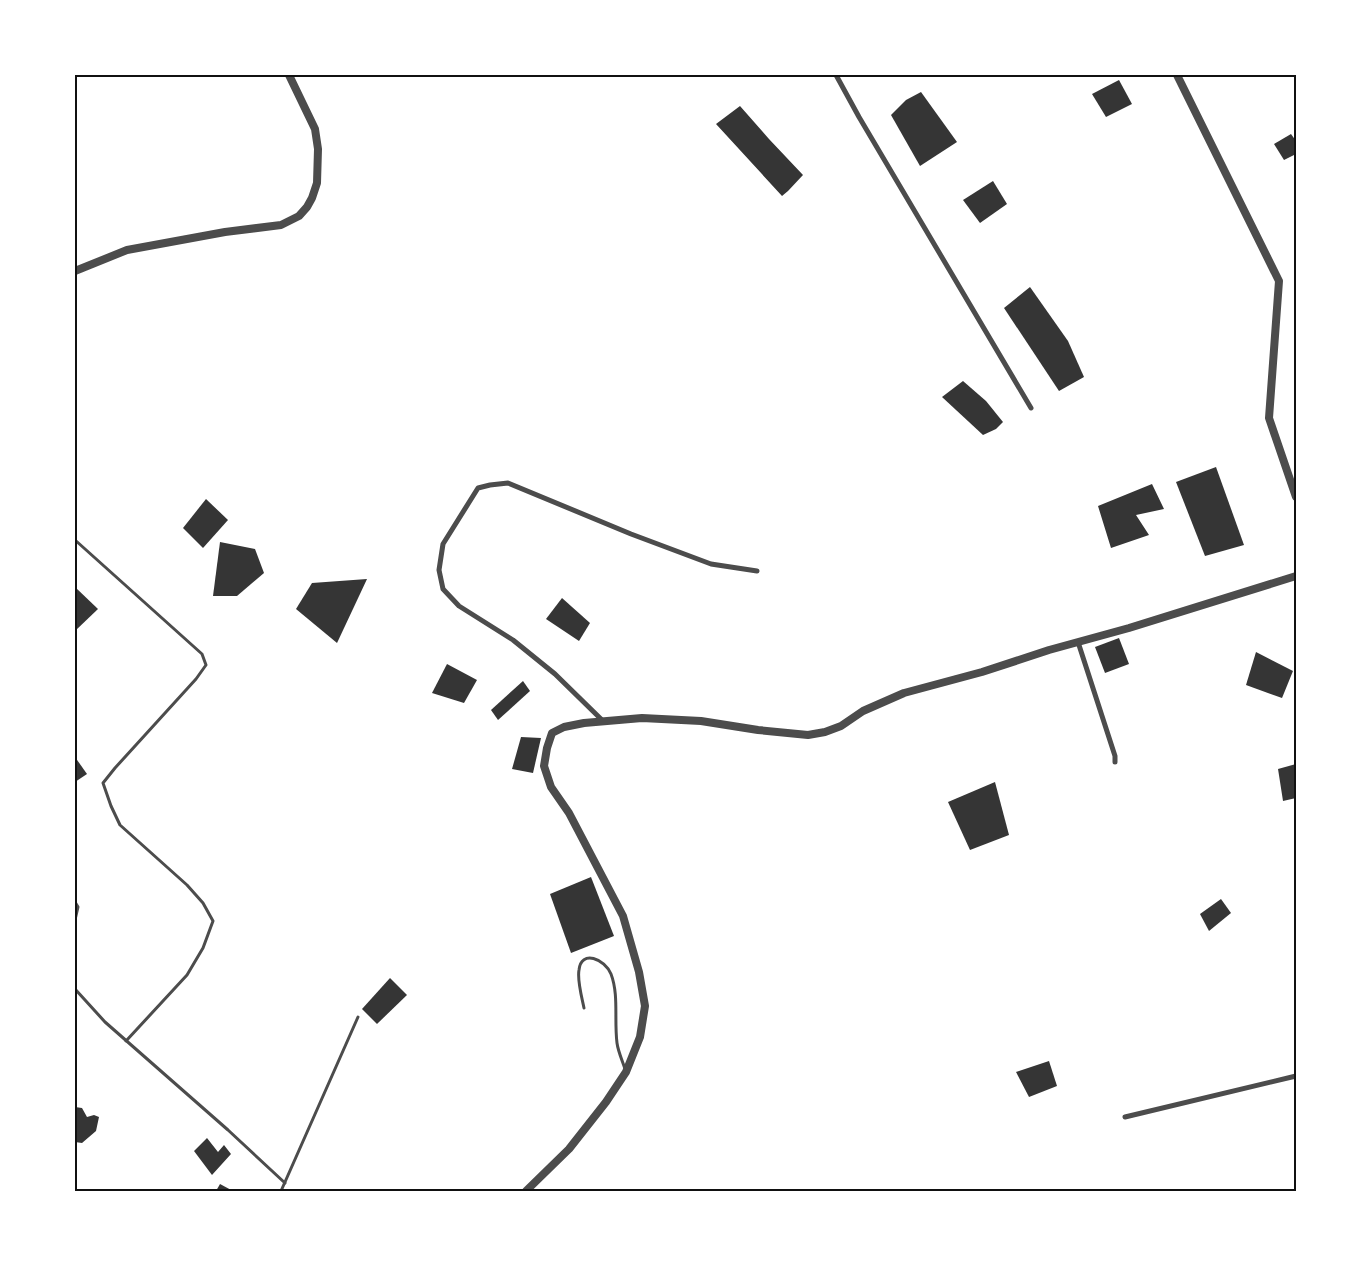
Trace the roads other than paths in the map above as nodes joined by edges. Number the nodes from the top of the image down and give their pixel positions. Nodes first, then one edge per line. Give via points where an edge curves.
1 (289, 75) edge
2 (836, 75) edge
3 (1177, 75) edge
4 (75, 271) edge
5 (1031, 408) dead end
6 (1296, 497) edge
7 (75, 540) edge
8 (757, 571) dead end
9 (1296, 576) edge
10 (1078, 642) junction
11 (603, 721) junction
12 (1115, 762) dead end
13 (75, 902) edge
14 (75, 920) edge
15 (75, 989) edge
16 (584, 1008) dead end
17 (358, 1017) dead end
18 (126, 1041) junction
19 (626, 1072) junction
20 (1296, 1076) edge
21 (1125, 1116) dead end
22 (284, 1183) junction
23 (281, 1191) edge
24 (526, 1191) edge

1 - 4 street via 315,130 318,149 317,183 307,207 298,216 281,225 127,250
2 - 5 street
3 - 6 street via 1280,281 1269,418
7 - 18 lane via 202,654 206,665 103,783 120,825 187,885 213,921 203,948 187,975
8 - 11 street via 711,564 508,483 478,488 443,544 438,570 443,589 459,606 513,640 555,674
9 - 10 street
10 - 11 street via 904,692 863,711 841,726 808,735 701,721 642,718
10 - 12 street
11 - 19 street via 564,726 552,733 544,766 551,787 623,916 639,972 645,1006 640,1037
13 - 14 lane via 78,908
15 - 18 lane
16 - 19 lane via 578,971 584,960 596,959 607,966 615,987 617,1045
17 - 22 lane
18 - 22 lane
19 - 24 street via 569,1149
20 - 21 street
22 - 23 lane

